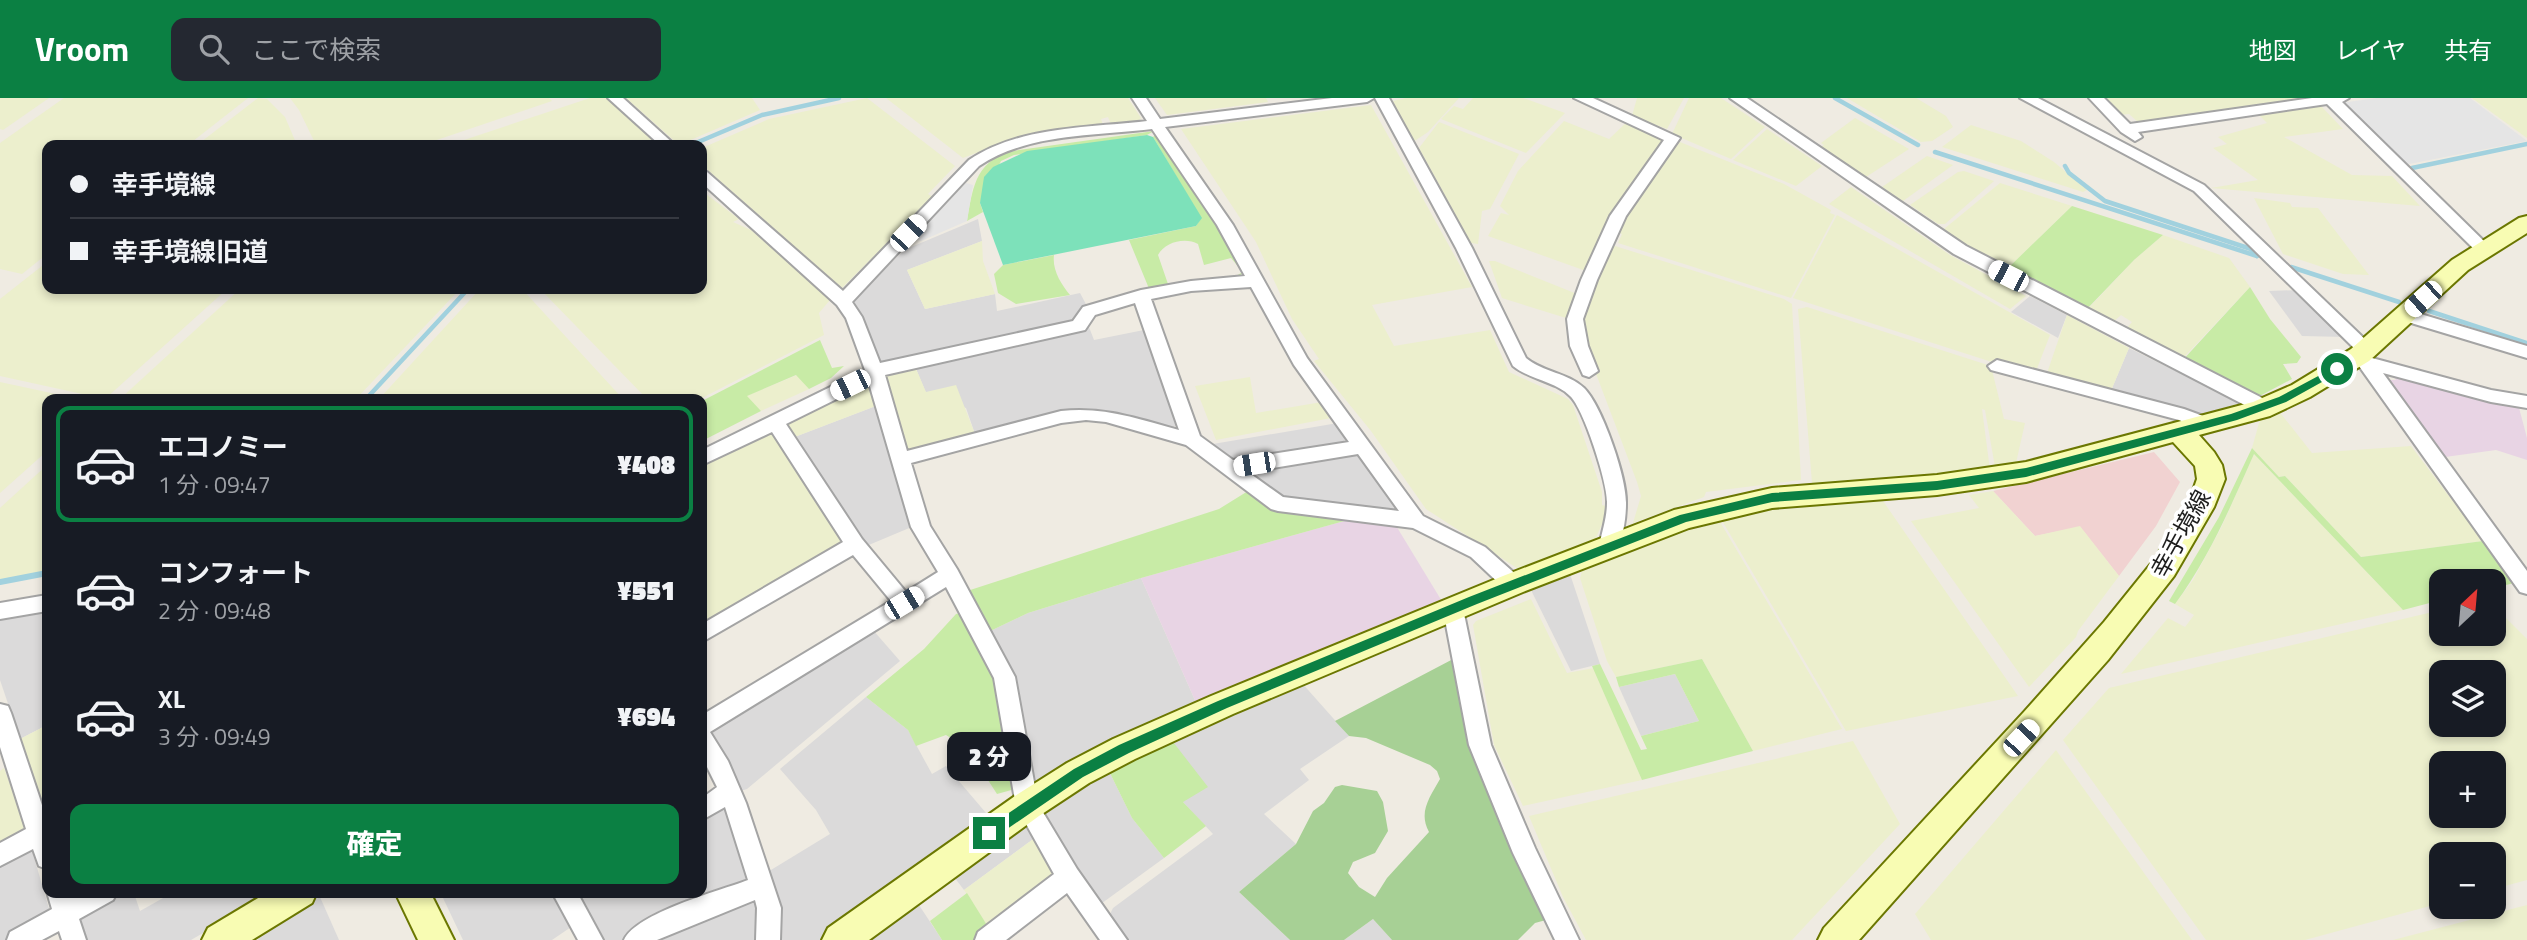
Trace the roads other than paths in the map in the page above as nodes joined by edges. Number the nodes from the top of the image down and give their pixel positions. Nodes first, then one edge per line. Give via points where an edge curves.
1 (615, 98) edge
2 (1139, 98) edge
3 (1367, 98) edge
4 (1382, 98) edge
5 (1581, 98) edge
6 (1737, 98) edge
7 (2027, 98) edge
8 (2096, 98) edge
9 (2334, 99) edge
10 (1156, 124) junction
11 (2126, 129) junction
12 (662, 140) edge
13 (2166, 169) junction
14 (707, 179) edge
15 (2527, 223) edge
16 (2484, 249) junction
17 (1253, 281) junction
18 (1141, 295) junction
19 (843, 300) junction
20 (2404, 315) junction
21 (2527, 352) edge
22 (2364, 356) junction
23 (1997, 366) dead end
24 (1589, 371) dead end
25 (875, 373) junction
26 (2527, 402) edge
27 (2264, 407) junction
28 (775, 422) junction
29 (2193, 429) junction
30 (1192, 440) junction
31 (1360, 447) junction
32 (707, 456) edge
33 (902, 459) junction
34 (1228, 468) junction
35 (1416, 521) junction
36 (855, 544) junction
37 (1609, 546) junction
38 (950, 575) junction
39 (1513, 584) junction
40 (2527, 586) edge
41 (904, 603) junction
42 (42, 604) edge
43 (1453, 609) junction
44 (0, 611) edge
45 (707, 631) edge
46 (0, 713) edge
47 (707, 723) edge
48 (707, 746) edge
49 (729, 792) junction
50 (1027, 806) junction
51 (707, 807) edge
52 (42, 829) edge
53 (42, 833) edge
54 (0, 855) edge
55 (1069, 877) junction
56 (762, 886) junction
57 (82, 898) edge
58 (291, 898) edge
59 (419, 898) edge
60 (570, 898) edge
61 (63, 903) edge
62 (236, 935) edge
63 (19, 940) edge
64 (74, 940) edge
65 (436, 940) edge
66 (591, 940) edge
67 (636, 940) edge
68 (768, 940) edge
69 (840, 940) edge
70 (987, 940) edge
71 (1115, 940) edge
72 (1567, 940) edge
73 (1836, 940) edge

1 - 12 street
2 - 10 street
3 - 10 street
4 - 37 street via 1464,248 1519,362 1569,387 1584,400 1616,485
5 - 24 street via 1673,138 1618,216 1589,280 1575,319
6 - 27 street via 1960,250
7 - 13 street
8 - 11 street
9 - 11 street
9 - 16 street
10 - 17 street via 1225,225
10 - 19 street via 1003,145 974,163
11 - 13 street
13 - 22 street via 2199,188
14 - 19 street
15 - 16 street
16 - 20 street
17 - 18 street
17 - 31 street via 1300,361
18 - 25 street via 1088,311 1079,326
18 - 30 street
19 - 25 street
20 - 21 street
20 - 22 street
22 - 26 street via 2491,396
22 - 27 street
22 - 40 street
23 - 29 street via 2184,415
25 - 28 street
25 - 33 street
27 - 29 street
28 - 32 street
28 - 36 street
29 - 37 street via 1983,480 1772,498 1684,518
29 - 73 street, 幸手境線 via 2211,477 2168,564 2039,718
30 - 33 street via 1086,414
30 - 34 street
31 - 34 street
31 - 35 street
33 - 38 street via 921,527
34 - 35 street via 1278,504
35 - 39 street via 1478,552
36 - 41 street
36 - 45 street
37 - 39 street
38 - 41 street
38 - 50 street via 1004,677
39 - 43 street
41 - 47 street
42 - 44 street
43 - 50 street via 1124,749
43 - 72 street via 1480,745
46 - 52 street
48 - 49 street
49 - 51 street
49 - 56 street
50 - 55 street
50 - 69 street
53 - 54 street
55 - 70 street
55 - 71 street
56 - 67 street via 657,926
56 - 68 street via 769,908
57 - 61 street
58 - 62 street
59 - 65 street
60 - 66 street
61 - 63 street
61 - 64 street

